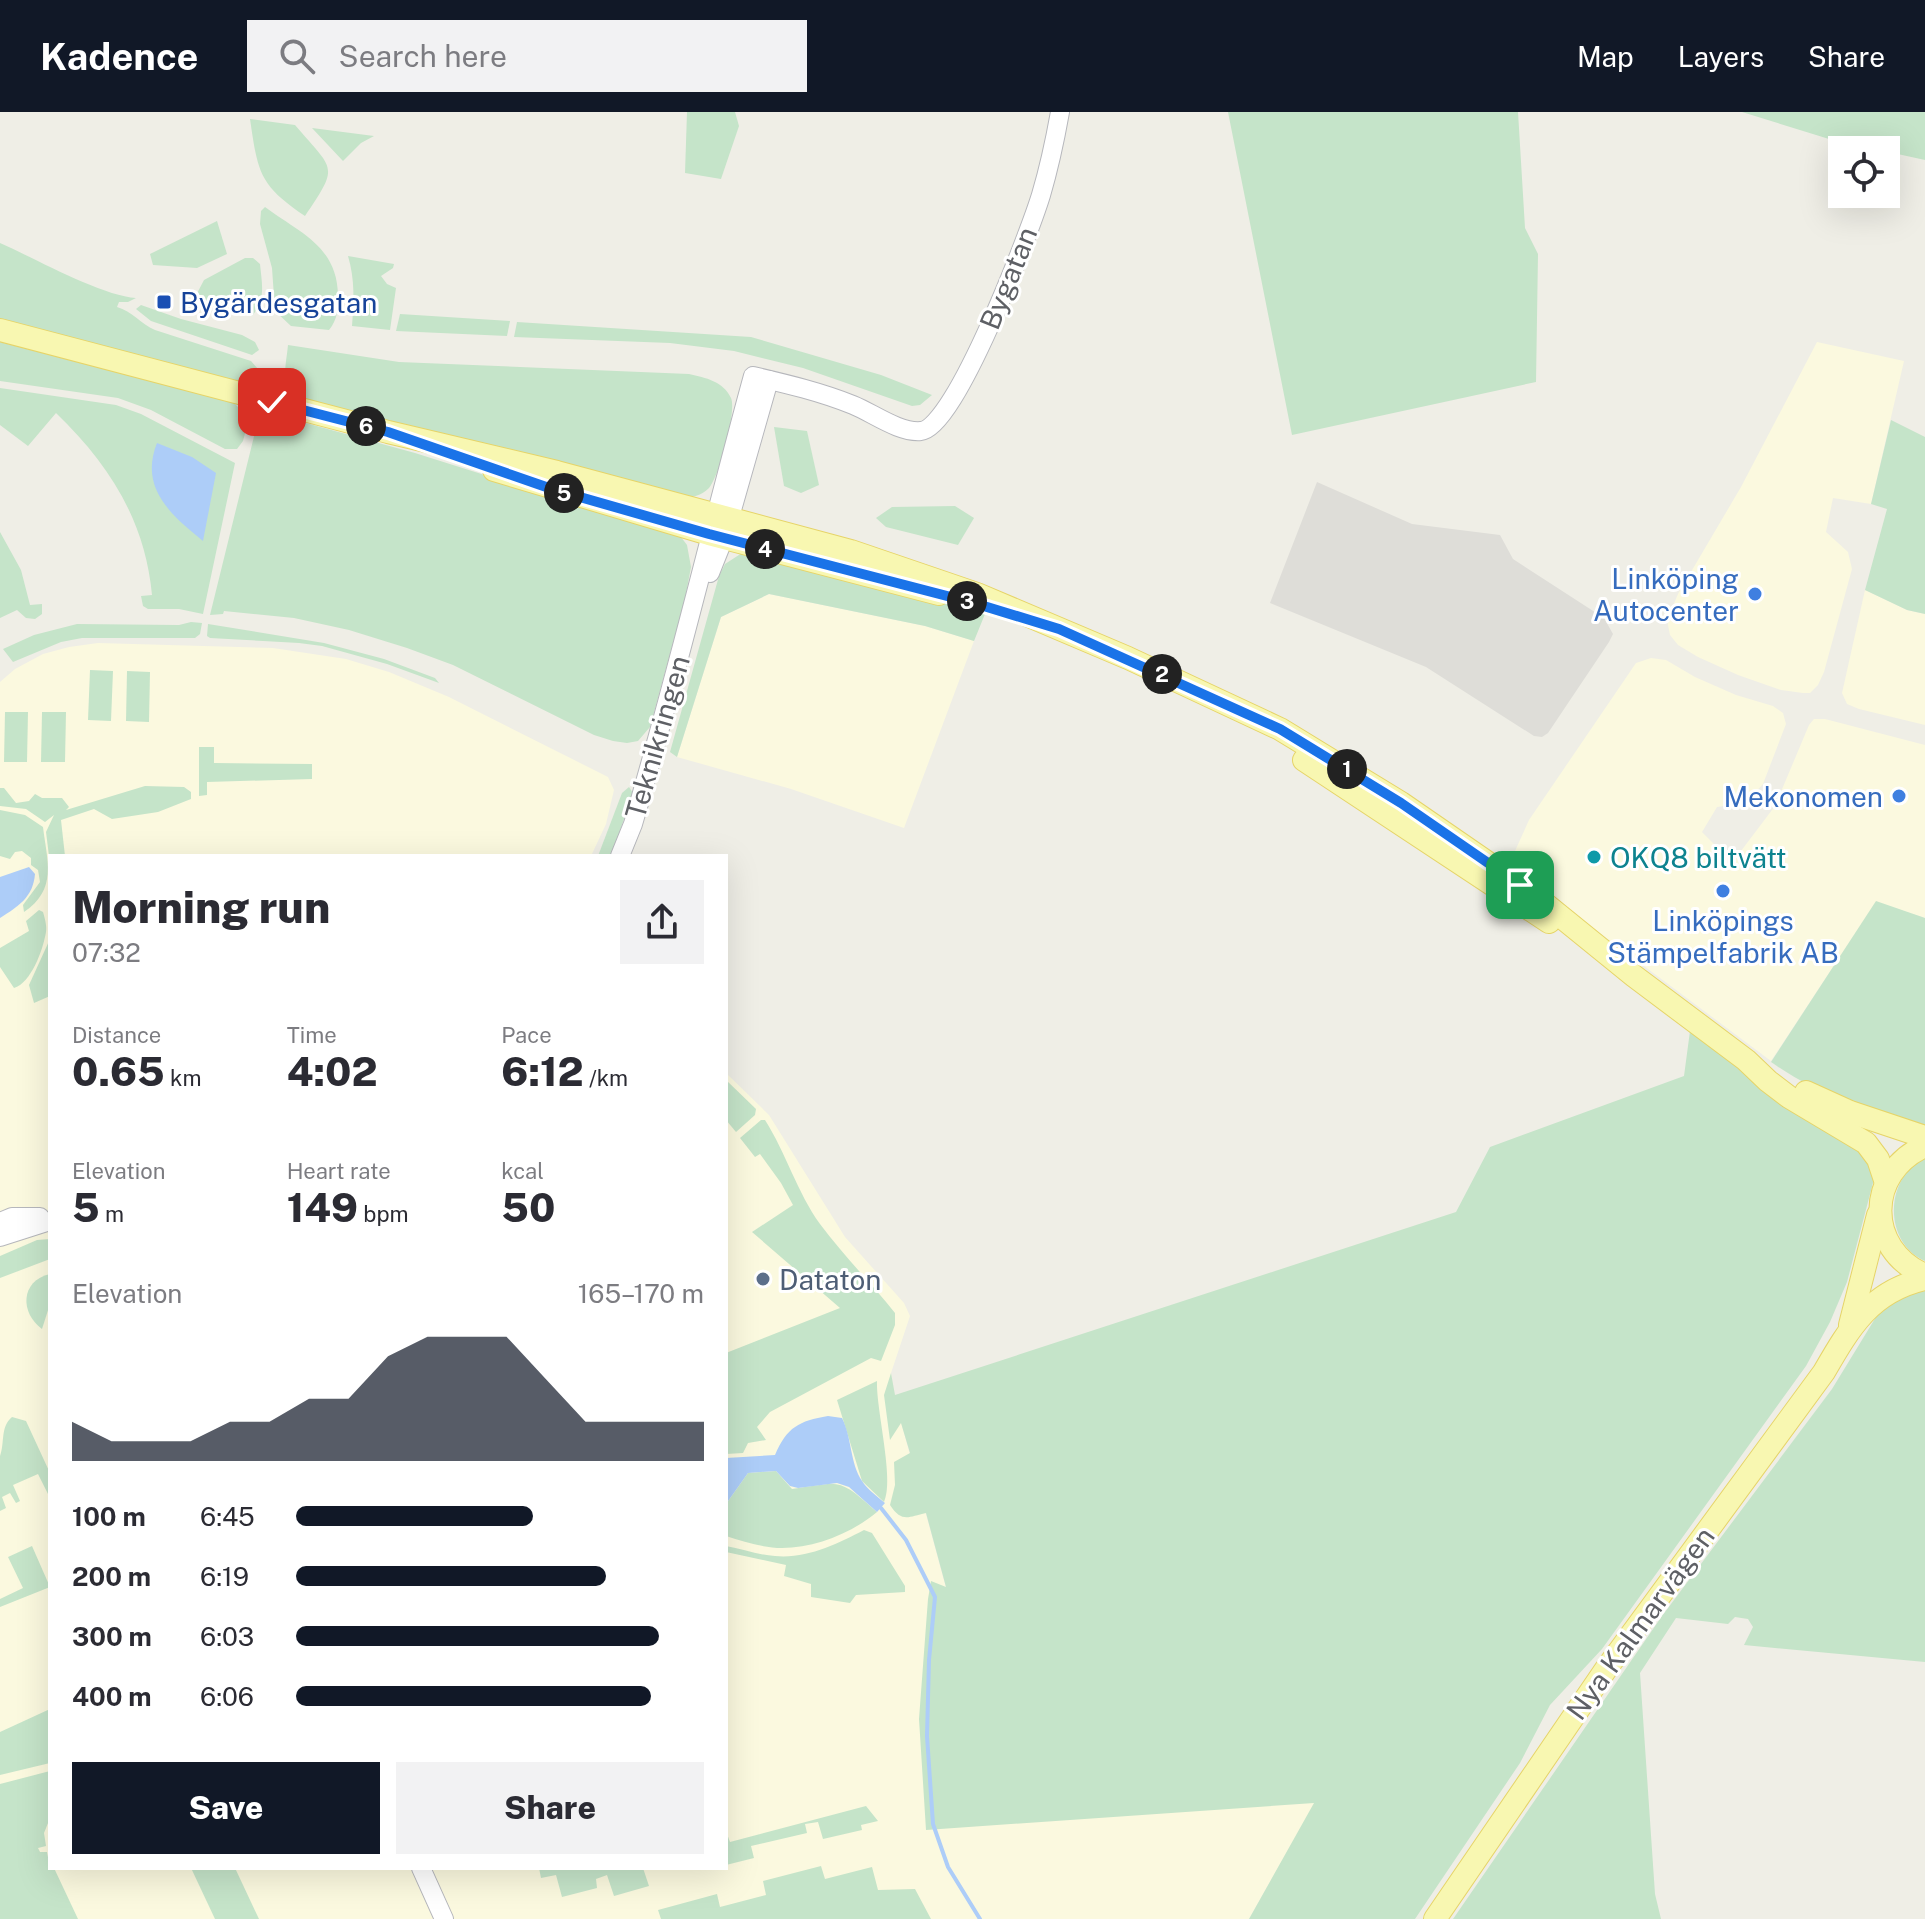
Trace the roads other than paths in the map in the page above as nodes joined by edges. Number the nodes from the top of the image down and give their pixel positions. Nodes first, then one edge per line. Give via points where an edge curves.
1 (1060, 112) edge
2 (0, 330) edge
3 (720, 526) junction
4 (621, 854) edge
5 (1746, 1060) junction
6 (1925, 1137) edge
7 (1925, 1146) edge
8 (1886, 1183) junction
9 (1880, 1208) junction
10 (48, 1219) edge
11 (48, 1221) edge
12 (0, 1222) edge
13 (0, 1237) edge
14 (1925, 1277) edge
15 (1848, 1330) junction
16 (422, 1870) edge
17 (444, 1919) edge
18 (1435, 1919) edge

1 - 3 street, Bygatan via 1040,197 1014,269 962,382 936,423 927,430 907,429 851,405 761,378
2 - 3 main road via 388,432 552,489
3 - 4 street, Teknikringen
3 - 5 main road via 916,572 977,594 1280,729 1401,803 1533,894
5 - 6 main road via 1824,1101
5 - 8 main road via 1789,1097 1866,1143
7 - 8 main road via 1901,1161
8 - 9 main road, Nya Kalmarvägen
9 - 14 main road via 1889,1244
9 - 15 main road, Nya Kalmarvägen
10 - 12 street via 33,1215
11 - 13 street
14 - 15 main road, Nya Kalmarvägen via 1884,1295
15 - 18 main road, Nya Kalmarvägen via 1824,1372 1606,1669
16 - 17 street

